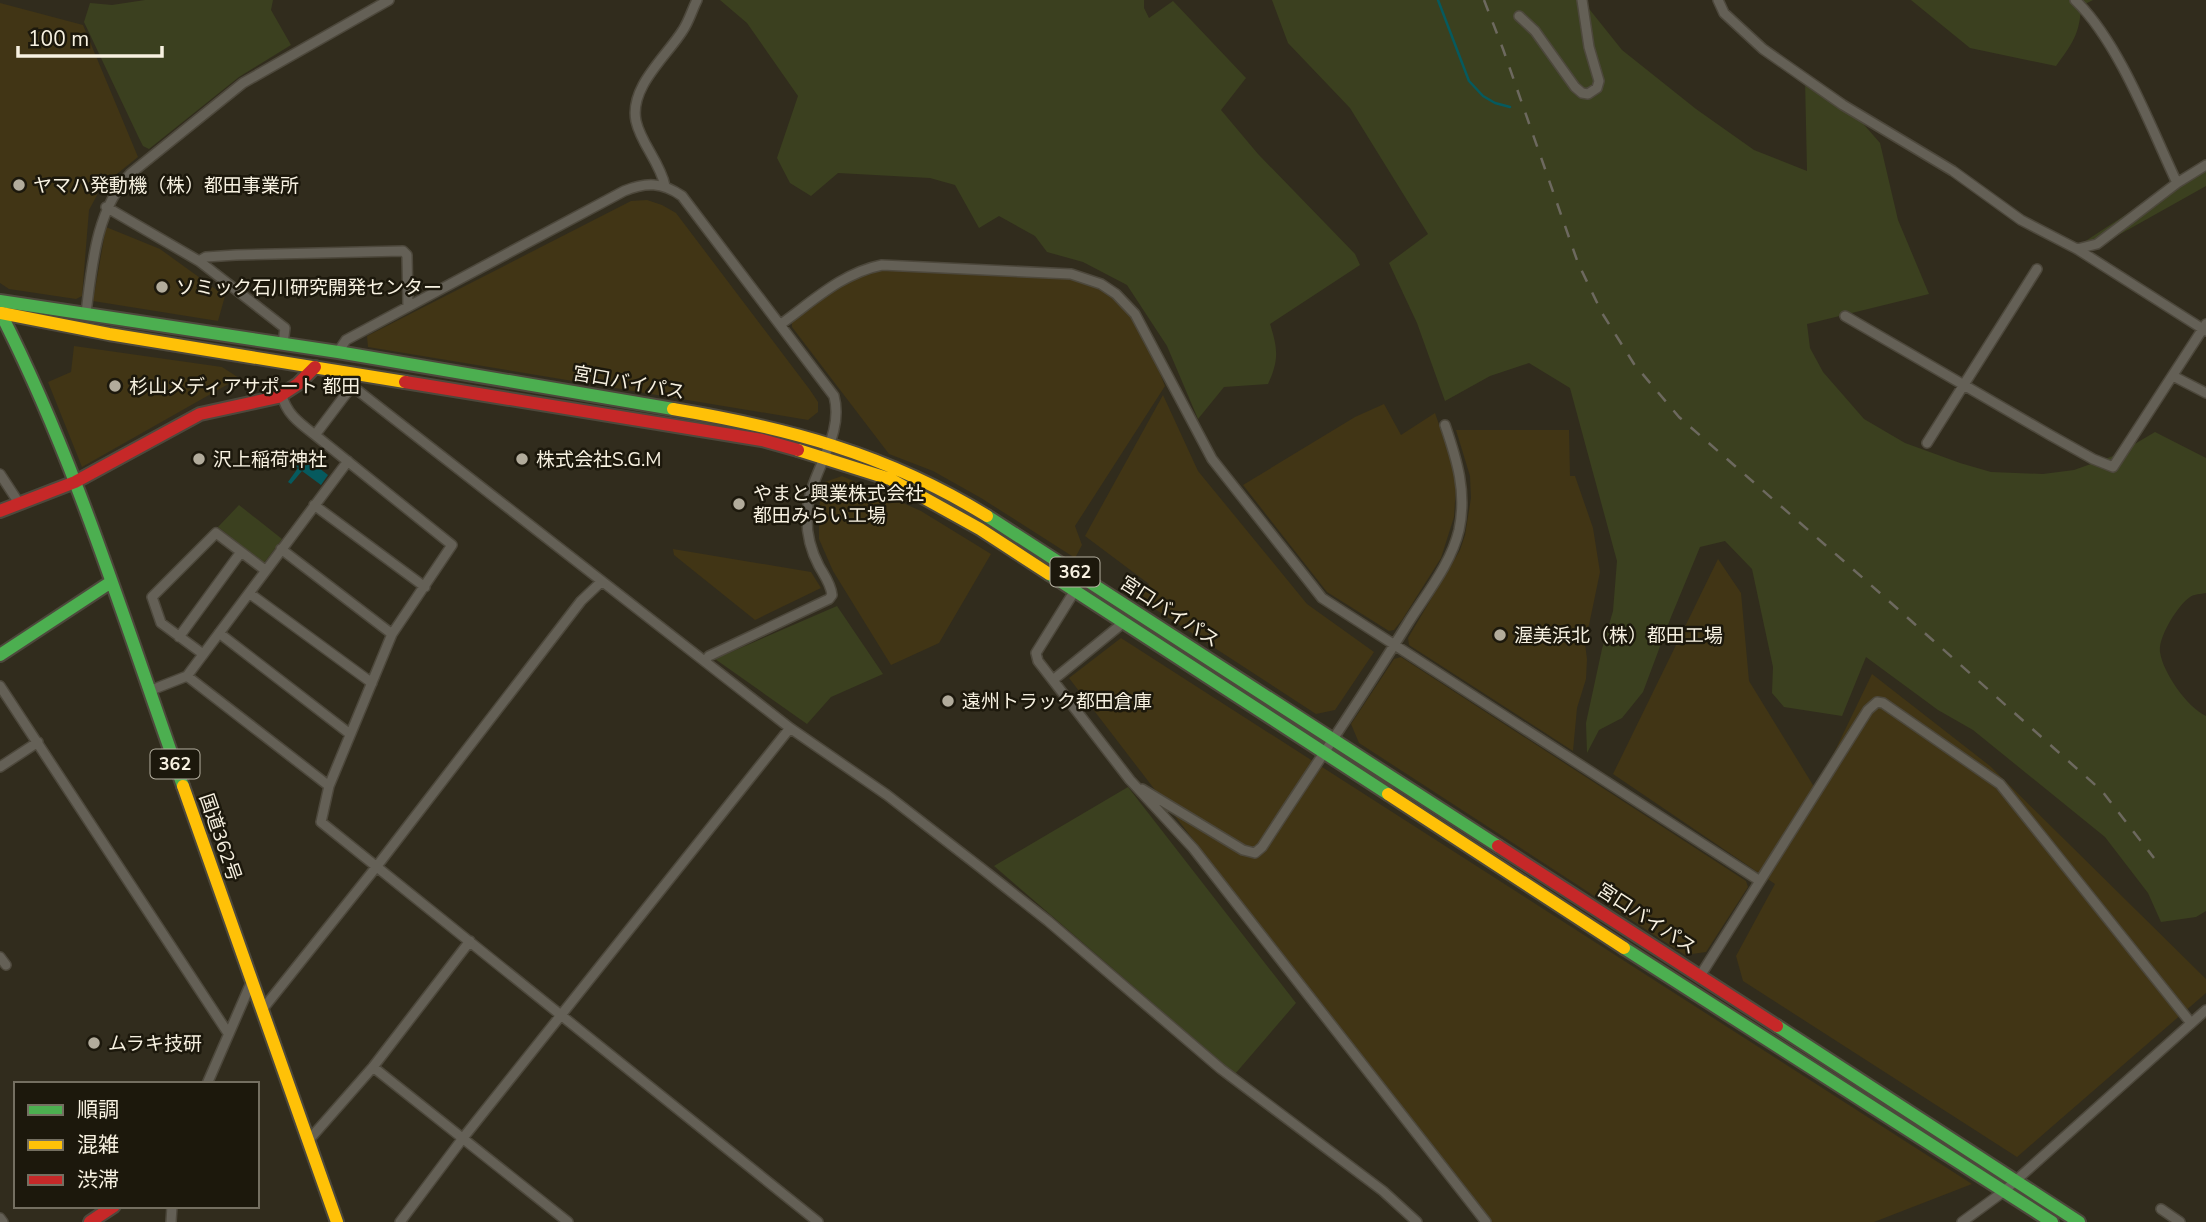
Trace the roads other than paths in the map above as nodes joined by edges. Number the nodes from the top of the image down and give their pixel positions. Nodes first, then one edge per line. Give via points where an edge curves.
1 (389, 0) edge
2 (697, 0) edge
3 (1582, 0) edge
4 (1718, 0) edge
5 (2075, 0) edge
6 (1519, 16) dead end
7 (2206, 165) edge
8 (2177, 183) junction
9 (665, 186) junction
10 (106, 207) junction
11 (2077, 249) junction
12 (199, 261) junction
13 (2037, 269) dead end
14 (0, 301) edge
15 (408, 306) junction
16 (0, 312) edge
17 (86, 313) junction
18 (1845, 316) dead end
19 (781, 324) junction
20 (2205, 328) edge
21 (284, 344) junction
22 (338, 352) junction
23 (315, 367) junction
24 (2173, 376) junction
25 (1964, 384) junction
26 (2206, 394) edge
27 (282, 395) junction
28 (1445, 425) dead end
29 (315, 435) junction
30 (830, 443) junction
31 (1927, 443) dead end
32 (825, 457) junction
33 (348, 461) junction
34 (0, 474) edge
35 (75, 482) junction
36 (19, 503) junction
37 (314, 505) junction
38 (0, 511) edge
39 (281, 549) junction
40 (241, 552) junction
41 (265, 570) junction
42 (111, 582) junction
43 (601, 582) junction
44 (425, 587) junction
45 (1074, 592) junction
46 (249, 593) junction
47 (1123, 623) junction
48 (219, 634) junction
49 (392, 634) junction
50 (179, 636) junction
51 (1395, 644) junction
52 (203, 654) junction
53 (0, 655) edge
54 (705, 661) junction
55 (187, 676) junction
56 (1053, 680) junction
57 (372, 683) junction
58 (0, 686) edge
59 (149, 691) junction
60 (790, 728) junction
61 (350, 734) junction
62 (1332, 738) junction
63 (38, 742) junction
64 (1323, 752) junction
65 (0, 767) edge
66 (1133, 783) junction
67 (329, 786) junction
68 (377, 866) junction
69 (1760, 881) junction
70 (470, 941) junction
71 (1700, 976) junction
72 (252, 981) junction
73 (2206, 1010) edge
74 (261, 1011) junction
75 (561, 1016) junction
76 (2191, 1023) junction
77 (228, 1033) junction
78 (373, 1067) junction
79 (208, 1082) edge
80 (463, 1138) junction
81 (307, 1141) junction
82 (2016, 1180) junction
83 (2003, 1192) junction
84 (111, 1208) edge
85 (2161, 1209) dead end
86 (90, 1222) edge
87 (337, 1222) edge
88 (400, 1222) edge
89 (568, 1222) edge
90 (818, 1222) edge
91 (1417, 1222) edge
92 (1486, 1222) edge
93 (1962, 1222) edge
94 (2052, 1222) edge
95 (2079, 1222) edge
96 (2180, 1222) edge

1 - 10 street via 243,83 130,174
2 - 9 street via 685,27 647,79 636,110 639,129
3 - 6 street via 1599,81 1588,94 1575,87
4 - 11 street via 1724,13 1763,49 1833,98 1953,171 2021,220
5 - 8 street via 2117,57
7 - 8 street
8 - 11 street via 2096,244
9 - 15 street via 644,184 624,191
9 - 19 street via 687,201
10 - 12 street
10 - 17 street
11 - 20 street
12 - 15 street via 236,255 403,251 407,255
12 - 21 street via 285,328
13 - 25 street
14 - 17 main road, 宮口バイパス / 362
15 - 22 street via 346,340
16 - 23 main road, 宮口バイパス / 362
16 - 35 main road, 国道362号 / 362 via 30,371
17 - 21 main road, 宮口バイパス / 362
18 - 25 street
19 - 30 street via 834,396 837,412
19 - 51 street via 836,283 882,265 1071,274 1101,284 1135,314 1212,459 1322,598
20 - 24 street
21 - 22 main road, 宮口バイパス / 362
22 - 30 main road, 宮口バイパス / 362 via 734,419
23 - 27 main road via 297,387
23 - 32 main road, 宮口バイパス / 362 via 750,438
24 - 25 street via 2113,467
24 - 26 street
25 - 31 street
27 - 29 street via 293,417
27 - 35 main road via 200,414
28 - 51 street via 1460,471 1460,527 1446,562
29 - 33 street
29 - 43 street via 352,386
30 - 32 street
30 - 62 main road, 宮口バイパス / 362 via 949,494
32 - 45 main road, 宮口バイパス / 362 via 890,479 979,529
32 - 54 street via 808,500 807,526 811,548 832,595
33 - 37 street
33 - 44 street via 452,545
34 - 36 street
35 - 36 main road
35 - 42 main road, 国道362号 / 362
36 - 38 main road
37 - 39 street
37 - 44 street
39 - 41 street
39 - 49 street
40 - 41 street
40 - 50 street
40 - 50 street via 216,533 152,597 161,623
41 - 46 street
42 - 53 main road
42 - 59 main road, 国道362号 / 362
43 - 54 street
43 - 68 street via 581,601
44 - 49 street
45 - 47 main road, 宮口バイパス / 362
45 - 56 street via 1036,653
46 - 48 street
46 - 57 street
47 - 56 street
47 - 64 main road, 宮口バイパス / 362
48 - 52 street
48 - 61 street
49 - 57 street
50 - 52 street
51 - 62 street
51 - 69 street
52 - 55 street
54 - 60 street
55 - 59 street
55 - 67 street
56 - 66 street
57 - 61 street
58 - 63 street
59 - 72 main road, 国道362号 / 362
60 - 75 street
60 - 91 street via 887,795 1040,915 1221,1069
61 - 67 street
62 - 64 street
62 - 71 main road, 宮口バイパス / 362
63 - 65 street
63 - 77 street
64 - 66 street via 1255,853
64 - 83 main road, 宮口バイパス / 362
66 - 92 street via 1193,848
67 - 68 street via 321,822
68 - 70 street
68 - 74 street
69 - 71 street
69 - 76 street via 1868,710 1883,703 2000,784
70 - 75 street
70 - 78 street
71 - 82 main road, 宮口バイパス / 362
72 - 74 main road, 国道362号 / 362
72 - 77 street
73 - 76 street
74 - 81 main road, 国道362号 / 362
75 - 80 street
75 - 90 street
76 - 82 street
77 - 79 street
78 - 80 street
78 - 81 street
80 - 88 street
80 - 89 street
81 - 87 main road, 国道362号 / 362
82 - 83 street
82 - 95 main road, 宮口バイパス / 362
83 - 93 street
83 - 94 main road, 宮口バイパス / 362
84 - 86 main road
85 - 96 street

